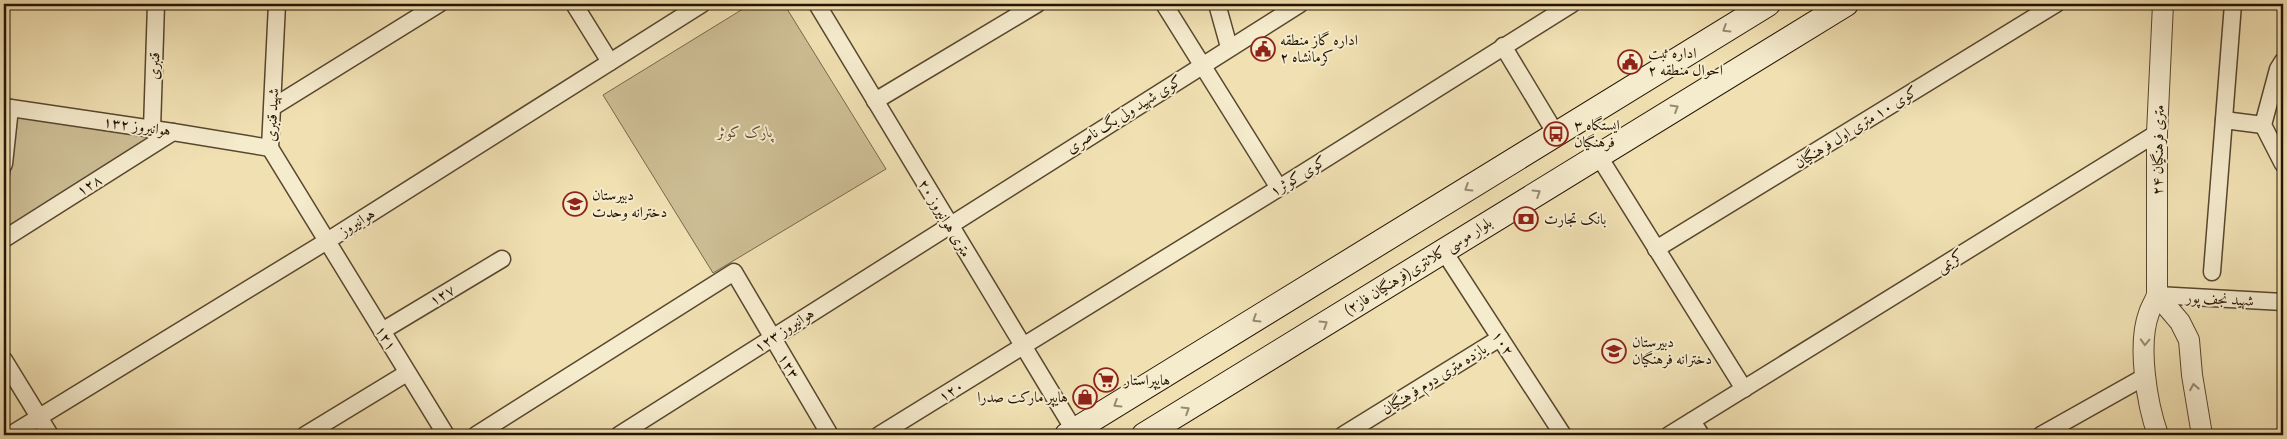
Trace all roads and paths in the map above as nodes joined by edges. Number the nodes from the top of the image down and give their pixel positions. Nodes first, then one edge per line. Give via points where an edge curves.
1 (156, 4) edge
2 (277, 4) edge
3 (439, 4) edge
4 (574, 4) edge
5 (702, 4) edge
6 (817, 4) edge
7 (1037, 4) edge
8 (1164, 4) edge
9 (1217, 4) edge
10 (1300, 4) edge
11 (1572, 4) edge
12 (1768, 4) edge
13 (1846, 4) edge
14 (2056, 4) edge
15 (2163, 4) edge
16 (2233, 4) edge
17 (1503, 46) junction
18 (1230, 47) junction
19 (2283, 60) edge
20 (610, 62) junction
21 (1203, 65) junction
22 (875, 100) junction
23 (272, 106) junction
24 (7, 108) edge
25 (2224, 120) junction
26 (2263, 125) junction
27 (152, 129) junction
28 (174, 132) junction
29 (2157, 132) junction
30 (1556, 134) junction
31 (270, 148) junction
32 (1598, 155) junction
33 (4, 164) edge
34 (2283, 164) edge
35 (1279, 188) junction
36 (949, 225) junction
37 (4, 239) edge
38 (327, 241) junction
39 (1656, 249) junction
40 (1443, 250) junction
41 (502, 259) dead end
42 (2212, 272) dead end
43 (2157, 295) junction
44 (2283, 302) edge
45 (382, 331) junction
46 (772, 337) junction
47 (1500, 338) junction
48 (1023, 346) junction
49 (4, 360) edge
50 (407, 373) junction
51 (2146, 376) junction
52 (1744, 389) junction
53 (39, 418) junction
54 (1692, 421) junction
55 (1073, 434) edge
56 (10, 435) edge
57 (50, 435) edge
58 (304, 435) edge
59 (446, 435) edge
60 (476, 435) edge
61 (619, 435) edge
62 (830, 435) edge
63 (879, 435) edge
64 (1144, 435) edge
65 (1343, 435) edge
66 (1563, 435) edge
67 (1669, 435) edge
68 (1701, 435) edge
69 (2041, 435) edge
70 (2158, 435) edge
71 (2202, 435) edge

1 - 27 street, قنبری
2 - 23 street, شهید قنبری
3 - 23 street
4 - 20 street
5 - 20 street, هوانیروز
6 - 22 street, ۲۰ متری هوانیروز
7 - 22 street
8 - 21 street
9 - 18 street
10 - 18 street, کوی شهید ولی بگ ناصری
11 - 17 street, کوی کوثر۱
12 -> 30 main road
32 -> 13 main road, بلوار موسی کلانتری(فرهنگیان فاز۲)
14 - 39 street, کوی ۱۰ متری اول فرهنگیان
15 - 29 street, ۲۴ متری فرهنگیان
16 - 25 street
17 - 30 street
17 - 35 street, کوی کوثر۱
18 - 21 street, کوی شهید ولی بگ ناصری
19 - 26 street
20 - 38 street, هوانیروز
21 - 35 street
21 - 36 street, کوی شهید ولی بگ ناصری
22 - 36 street, ۲۰ متری هوانیروز
23 - 31 street, شهید قنبری
24 - 27 street, هوانیروز ۱۳۲
24 - 33 street
25 - 26 street
25 - 42 street
26 - 34 street
27 - 28 street, هوانیروز ۱۳۲
28 - 31 street, هوانیروز ۱۳۲
28 - 37 street, ۱۲۸
29 - 43 street, ۲۴ متری فرهنگیان
29 - 52 street, کریمی
30 -> 55 main road
31 - 38 street, شهید قنبری
32 - 39 street
40 -> 32 main road, بلوار موسی کلانتری(فرهنگیان فاز۲)
35 - 48 street, کوی کوثر۱
36 - 46 street, ۱۲۳ هوانیروز
36 - 48 street, ۲۰ متری هوانیروز
38 - 45 street, ۱۲۱
38 - 53 street, هوانیروز
39 - 52 street
40 - 47 street, ۱۰۲
64 -> 40 main road, بلوار موسی کلانتری(فرهنگیان فاز۲)
41 - 45 street, ۱۲۷
43 - 44 street, شهید نجف پور
43 -> 51 street, ۲۴ متری فرهنگیان via 2148,314 2144,340
71 -> 43 street via 2189,340 2180,322
45 - 50 street, ۱۲۱
46 - 60 street, ۱۲۳ via 734,272
46 - 61 street, ۱۲۳ هوانیروز
46 - 62 street, ۱۲۳
47 - 65 street, یازده متری دوم فرهنگیان
47 - 66 street, ۱۰۲
48 - 55 street, ۲۰ متری هوانیروز
48 - 63 street, ۱۲۰
49 - 53 street
50 - 58 street
50 - 59 street, ۱۲۱
51 - 69 street
51 - 70 street, ۲۴ متری فرهنگیان via 2152,419
52 - 54 street, کریمی
53 - 56 street, هوانیروز
53 - 57 street
54 - 67 street, کریمی
54 - 68 street

